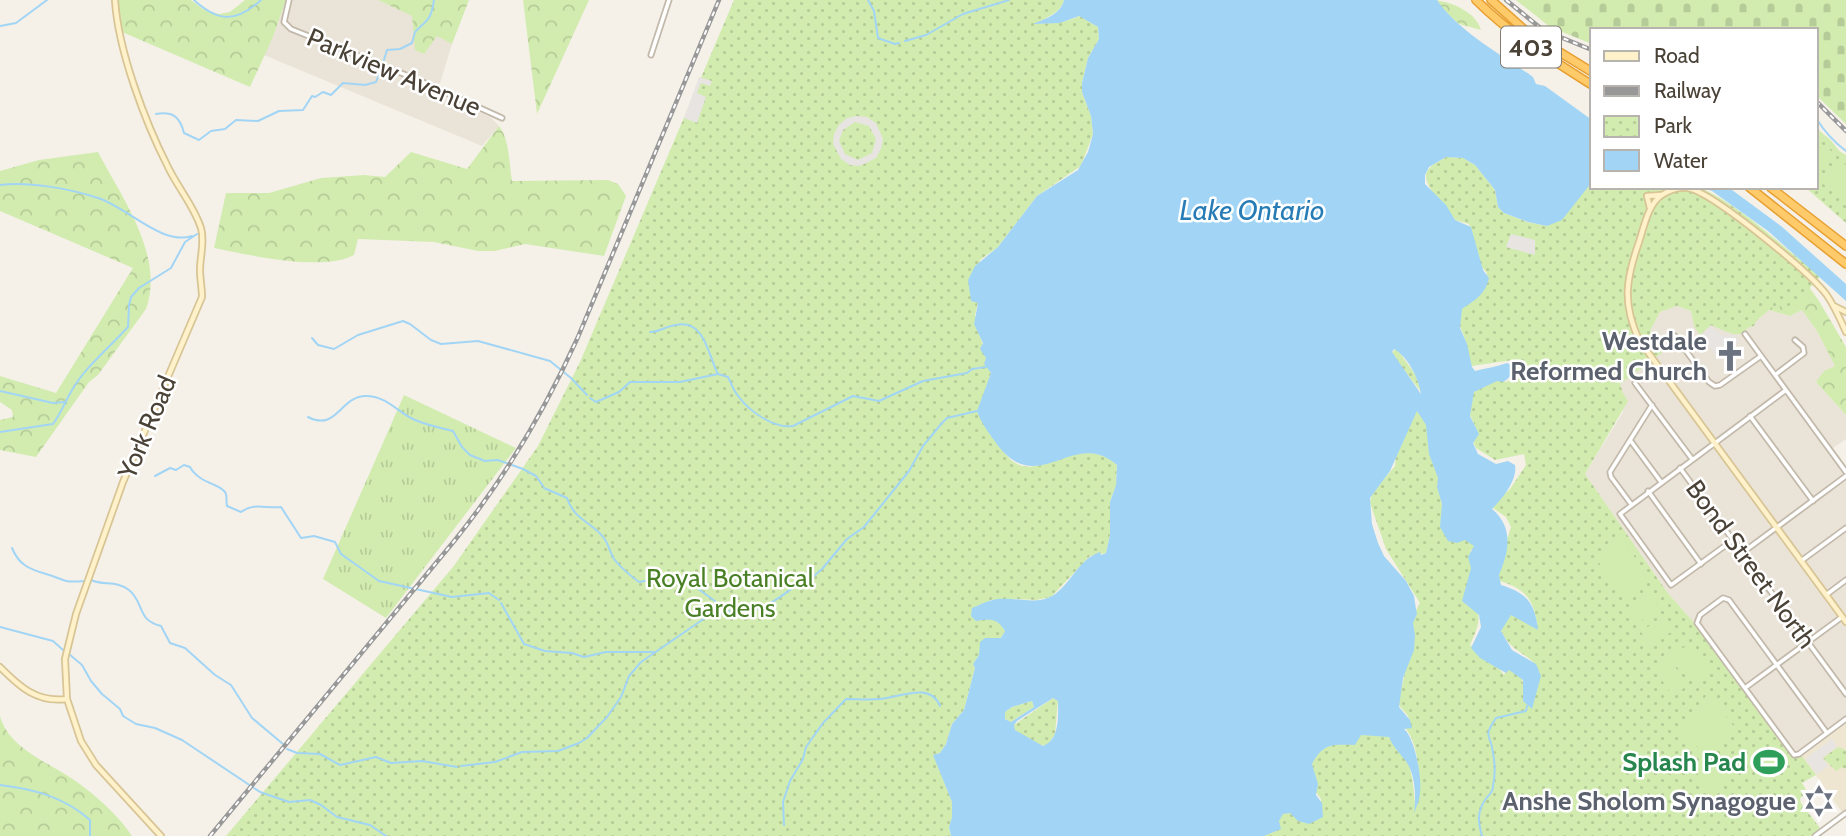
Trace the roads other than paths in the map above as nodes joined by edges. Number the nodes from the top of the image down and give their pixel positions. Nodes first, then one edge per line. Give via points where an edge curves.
1 (115, 0) edge
2 (289, 0) edge
3 (669, 0) edge
4 (1476, 0) edge
5 (1491, 0) edge
6 (651, 55) dead end
7 (1590, 71) edge
8 (1590, 84) edge
9 (502, 118) dead end
10 (1679, 189) edge
11 (1691, 189) edge
12 (1752, 189) edge
13 (1773, 189) edge
14 (1663, 194) junction
15 (1650, 212) junction
16 (1846, 246) edge
17 (1846, 264) edge
18 (1833, 306) junction
19 (1846, 312) edge
20 (1846, 321) edge
21 (1846, 331) edge
22 (1745, 334) dead end
23 (1675, 336) dead end
24 (1795, 340) dead end
25 (1761, 356) junction
26 (1775, 375) junction
27 (1635, 383) dead end
28 (1786, 390) junction
29 (1651, 405) junction
30 (1750, 416) junction
31 (1630, 440) junction
32 (1714, 443) junction
33 (1692, 459) junction
34 (1680, 468) junction
35 (1846, 474) edge
36 (1661, 482) junction
37 (1648, 491) junction
38 (1813, 501) junction
39 (1631, 504) junction
40 (1776, 527) junction
41 (1846, 528) edge
42 (1733, 540) junction
43 (1742, 553) junction
44 (1801, 561) junction
45 (1702, 564) junction
46 (1846, 580) edge
47 (1826, 595) junction
48 (1842, 617) junction
49 (1846, 622) edge
50 (1808, 642) junction
51 (1777, 665) junction
52 (0, 667) edge
53 (1745, 688) junction
54 (1846, 694) edge
55 (67, 699) junction
56 (1846, 719) edge
57 (1827, 733) junction
58 (1846, 813) edge
59 (161, 836) edge
60 (1815, 836) edge

1 - 55 main road, York Road via 120,33 150,128 201,228 202,297 123,482 76,614 65,659
2 - 9 street, Parkview Avenue via 287,26
3 - 6 street
4 - 8 highway, 403 via 1521,40
5 - 7 highway, 403 via 1527,32
10 - 14 main road
11 - 18 main road via 1736,216 1816,283
12 - 17 highway
13 - 16 highway
14 - 15 main road
14 - 15 main road via 1647,196
15 - 32 main road via 1628,276 1631,319 1639,340
18 - 19 main road
18 - 21 main road
20 - 21 main road
22 - 25 street
23 - 25 street via 1715,386
24 - 26 street via 1804,353
25 - 26 street
26 - 28 street
27 - 29 street, Bond Street North
28 - 30 street
28 - 35 street
29 - 31 street
29 - 33 street, Bond Street North
30 - 32 street
30 - 38 street
31 - 36 street
31 - 39 street via 1610,474
32 - 33 street
32 - 40 main road
33 - 34 street
34 - 36 street
34 - 42 street, Bond Street North
35 - 38 street
36 - 37 street
37 - 39 street
37 - 45 street
38 - 40 street
39 - 45 street via 1620,514 1667,582 1672,585
40 - 43 street
40 - 44 main road
41 - 44 street
42 - 43 street, Bond Street North
42 - 45 street
43 - 50 street, Bond Street North
44 - 47 main road
46 - 47 street
47 - 48 main road
48 - 49 main road
48 - 50 street
50 - 51 street
50 - 54 street, Bond Street North
51 - 53 street
51 - 53 street via 1723,598 1698,618 1698,624
51 - 57 street
52 - 55 main road via 30,694
53 - 57 street via 1794,755
55 - 59 main road, York Road via 88,752
56 - 57 street
58 - 60 street

